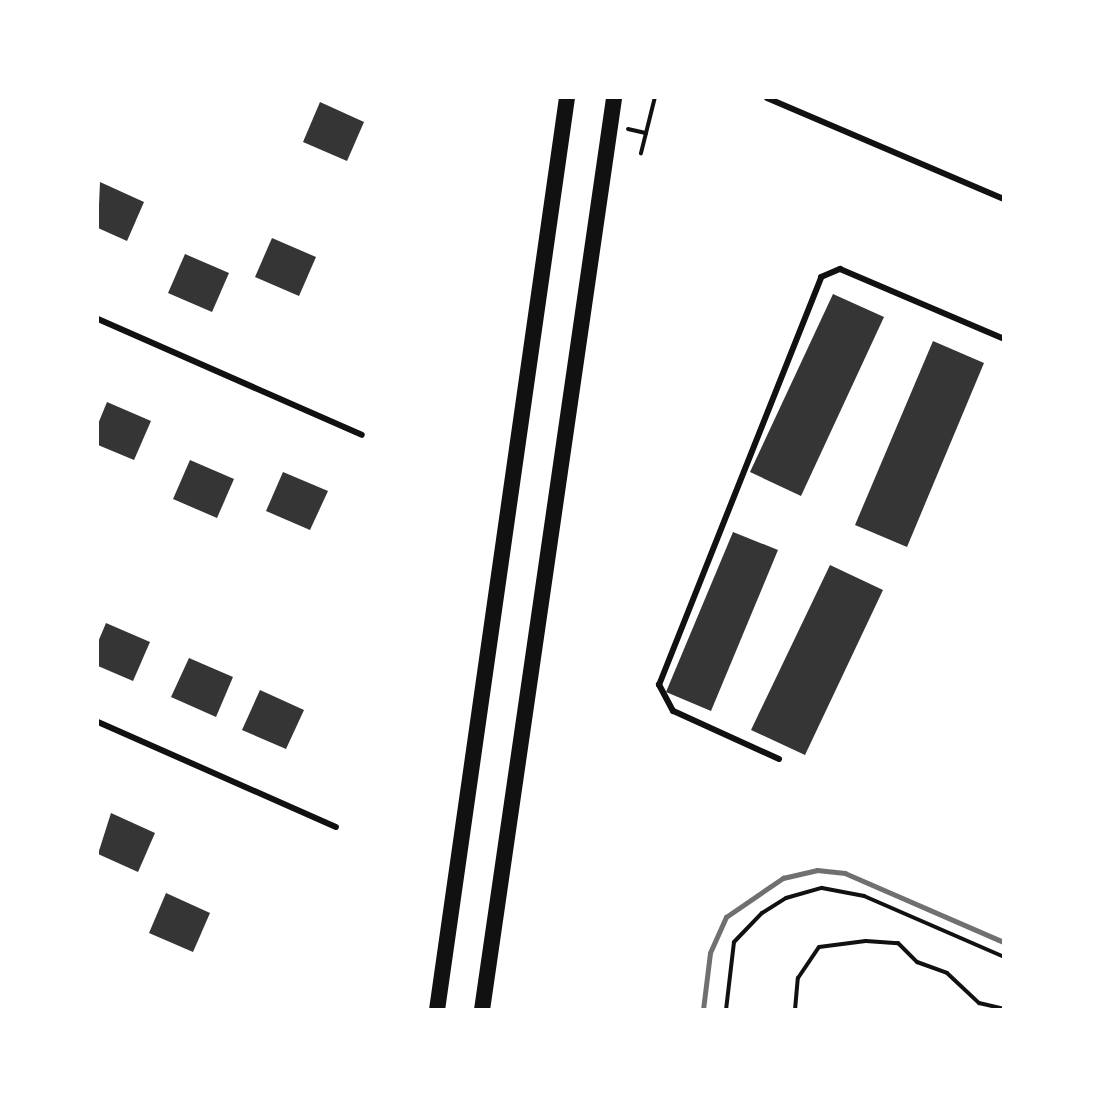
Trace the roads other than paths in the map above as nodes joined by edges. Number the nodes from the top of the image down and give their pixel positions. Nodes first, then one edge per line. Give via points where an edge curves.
1 (567, 98) edge
2 (614, 98) edge
3 (766, 98) edge
4 (1004, 199) edge
5 (98, 319) edge
6 (1004, 339) edge
7 (362, 435) dead end
8 (98, 722) edge
9 (779, 759) dead end
10 (336, 827) dead end
11 (434, 1010) edge
12 (482, 1010) edge

1 - 11 highway
2 - 12 highway
3 - 4 street
5 - 7 street
6 - 9 street via 840,269 821,277 740,469 659,685 673,711
8 - 10 street

